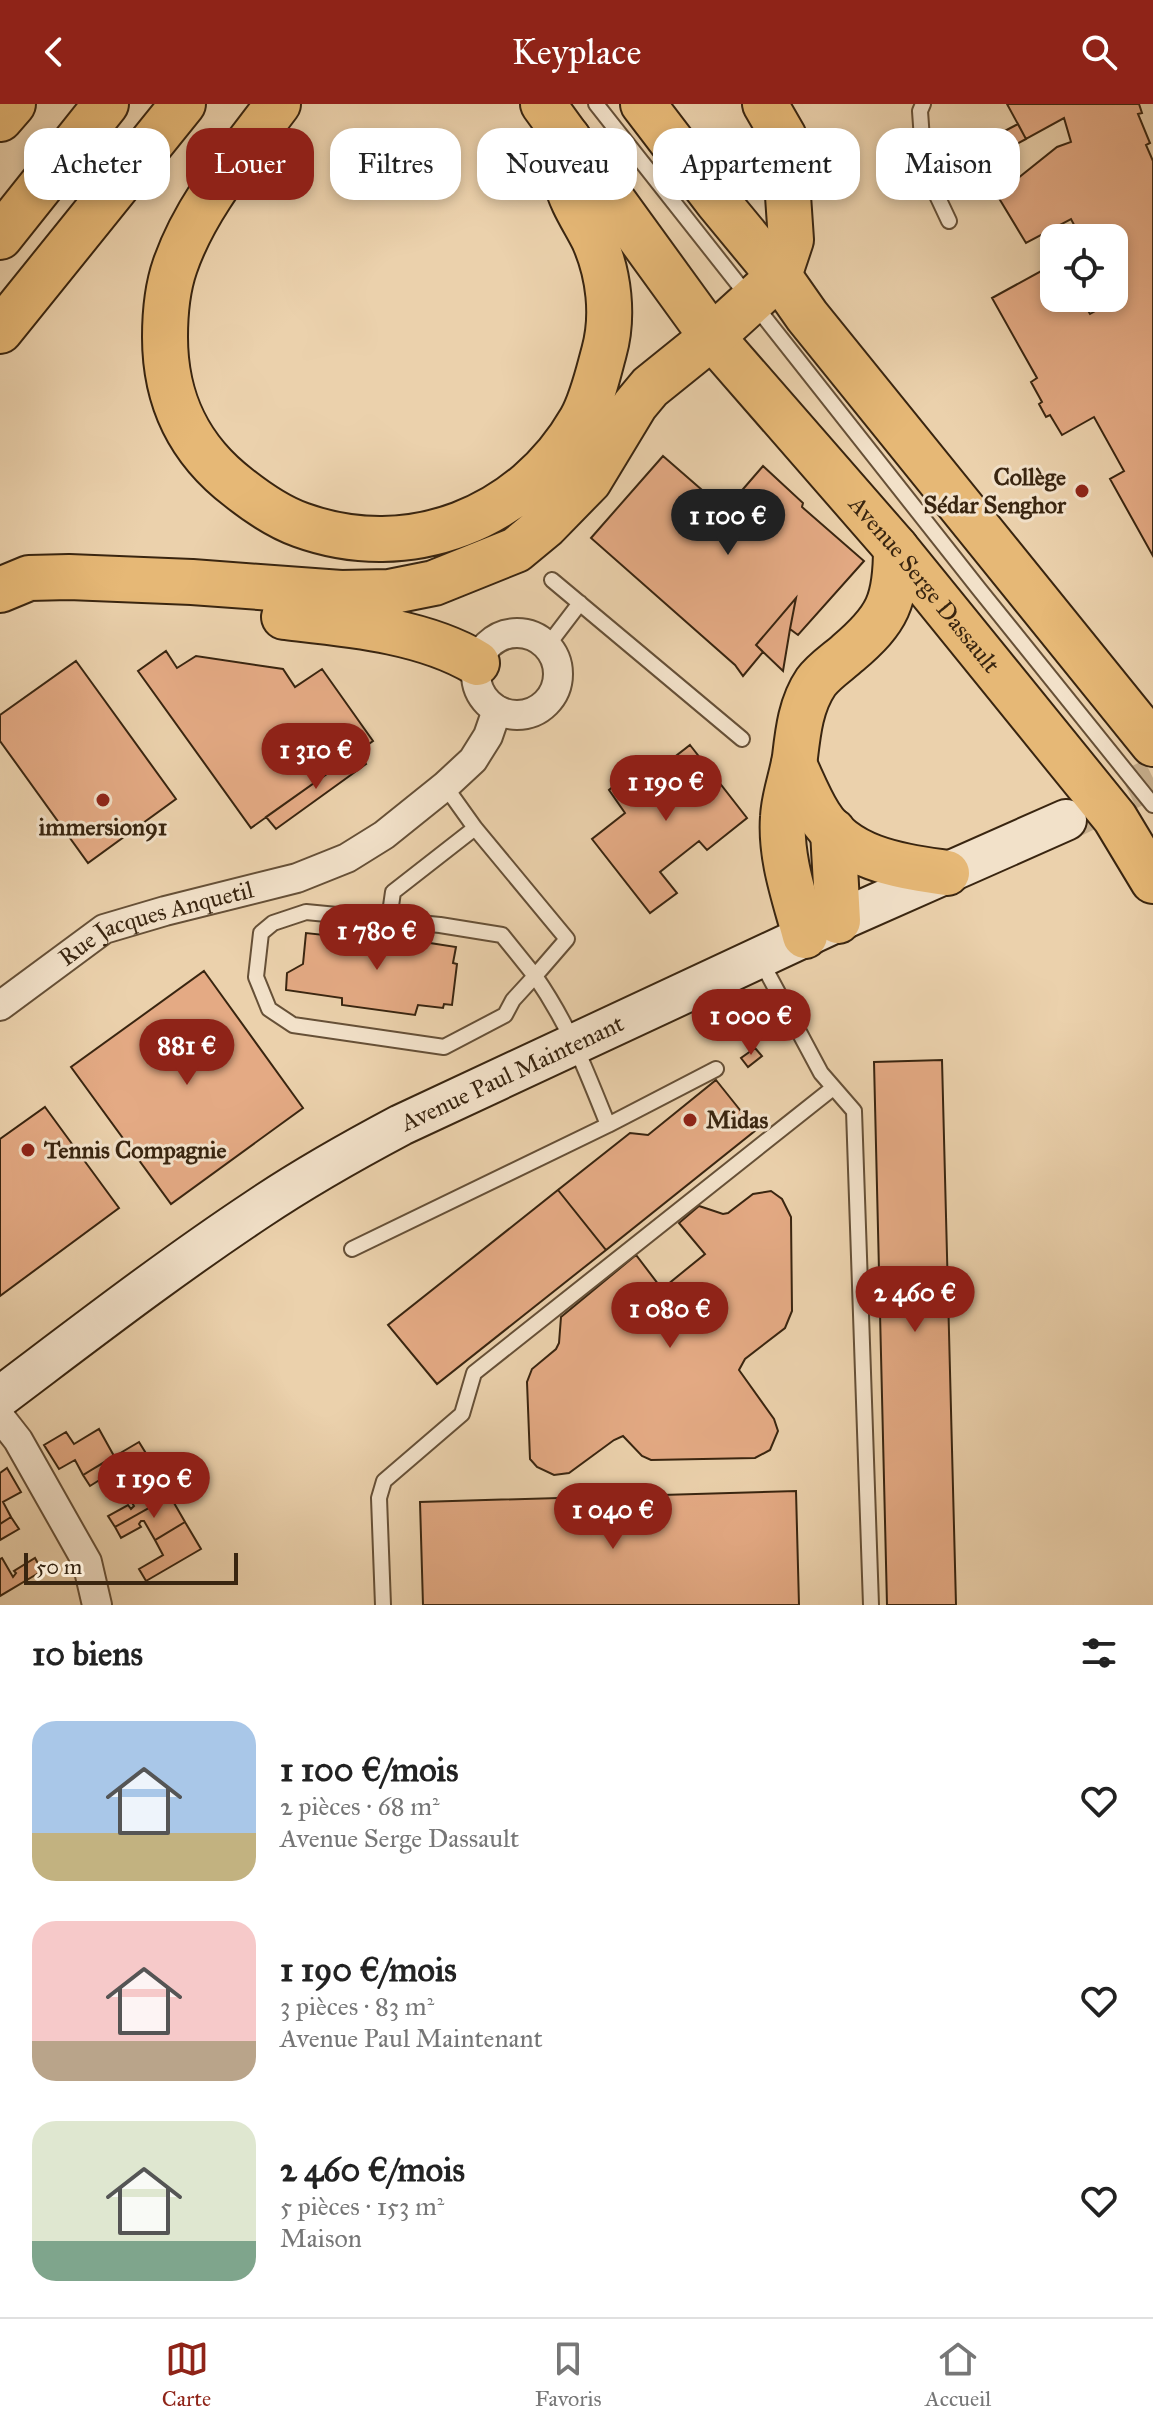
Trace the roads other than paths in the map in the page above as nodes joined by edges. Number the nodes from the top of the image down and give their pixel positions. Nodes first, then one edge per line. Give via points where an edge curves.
1 (13, 104) edge
2 (106, 104) edge
3 (183, 104) edge
4 (278, 104) edge
5 (596, 104) edge
6 (643, 104) edge
7 (765, 104) edge
8 (923, 104) edge
9 (0, 119) edge
10 (555, 121) edge
11 (949, 221) dead end
12 (0, 237) edge
13 (765, 288) junction
14 (0, 331) edge
15 (712, 337) junction
16 (896, 548) junction
17 (552, 580) dead end
18 (0, 591) edge
19 (580, 603) junction
20 (955, 623) junction
21 (862, 641) junction
22 (548, 645) junction
23 (477, 663) junction
24 (497, 710) junction
25 (742, 739) dead end
26 (1153, 744) edge
27 (794, 764) junction
28 (445, 786) junction
29 (1153, 805) edge
30 (1066, 820) tunnel mouth
31 (475, 828) junction
32 (833, 831) junction
33 (947, 873) junction
34 (1153, 881) edge
35 (389, 920) junction
36 (822, 929) junction
37 (759, 957) junction
38 (535, 976) junction
39 (0, 1006) edge
40 (575, 1043) junction
41 (716, 1069) dead end
42 (833, 1088) junction
43 (608, 1125) junction
44 (352, 1249) dead end
45 (0, 1397) edge
46 (0, 1417) edge
47 (97, 1605) edge
48 (383, 1605) edge
49 (871, 1605) edge

1 - 9 main road
2 - 12 main road
3 - 14 main road
4 - 10 main road via 192,225 174,268 165,314 165,363 177,410 196,446 263,507 299,525 341,536 388,539 431,534 503,505 560,453 583,417 605,349 609,291 594,242 564,177
5 - 13 lane
6 - 13 main road via 717,201
7 - 13 main road via 784,137 791,240
8 - 11 lane via 924,168
10 - 15 main road, Avenue Serge Dassault
13 - 15 main road
13 - 26 main road via 824,338
13 - 29 lane
15 - 16 main road, Avenue Serge Dassault
15 - 18 main road via 650,387 589,481 545,526 516,550 434,583 389,592 341,593 69,577 29,578
16 - 20 main road, Avenue Serge Dassault
16 - 21 main road via 892,599 882,620
17 - 19 lane
18 - 23 main road via 27,600 192,606 348,625 416,639
19 - 22 lane
19 - 25 lane
20 - 21 main road via 910,621
20 - 34 main road, Avenue Serge Dassault via 1115,818
21 - 27 main road via 811,690
22 - 23 street via 534,635 499,636 484,647
22 - 24 street via 559,672 551,699 526,714
23 - 24 street via 479,690
24 - 28 street, Rue Jacques Anquetil via 473,760
27 - 32 main road via 820,818
27 - 36 main road via 783,817 784,849
28 - 31 lane
28 - 39 street, Rue Jacques Anquetil via 347,858 297,878 104,929
30 - 33 street, Avenue Paul Maintenant
31 - 35 lane via 393,892
31 - 38 lane via 567,939
32 - 33 main road via 873,858
32 - 36 main road
33 - 36 street, Avenue Paul Maintenant
35 - 38 lane via 502,935
35 - 38 lane via 306,912 273,923 261,933 256,977 269,1009 293,1025 444,1047 505,1015
36 - 37 street, Avenue Paul Maintenant
37 - 40 street, Avenue Paul Maintenant
37 - 42 lane
38 - 40 lane
40 - 43 lane
40 - 45 street, Avenue Paul Maintenant via 331,1163 166,1273
41 - 43 lane
42 - 48 lane via 474,1373 462,1414 384,1481 379,1498
42 - 49 lane via 854,1111
43 - 44 lane
46 - 47 street via 87,1562

